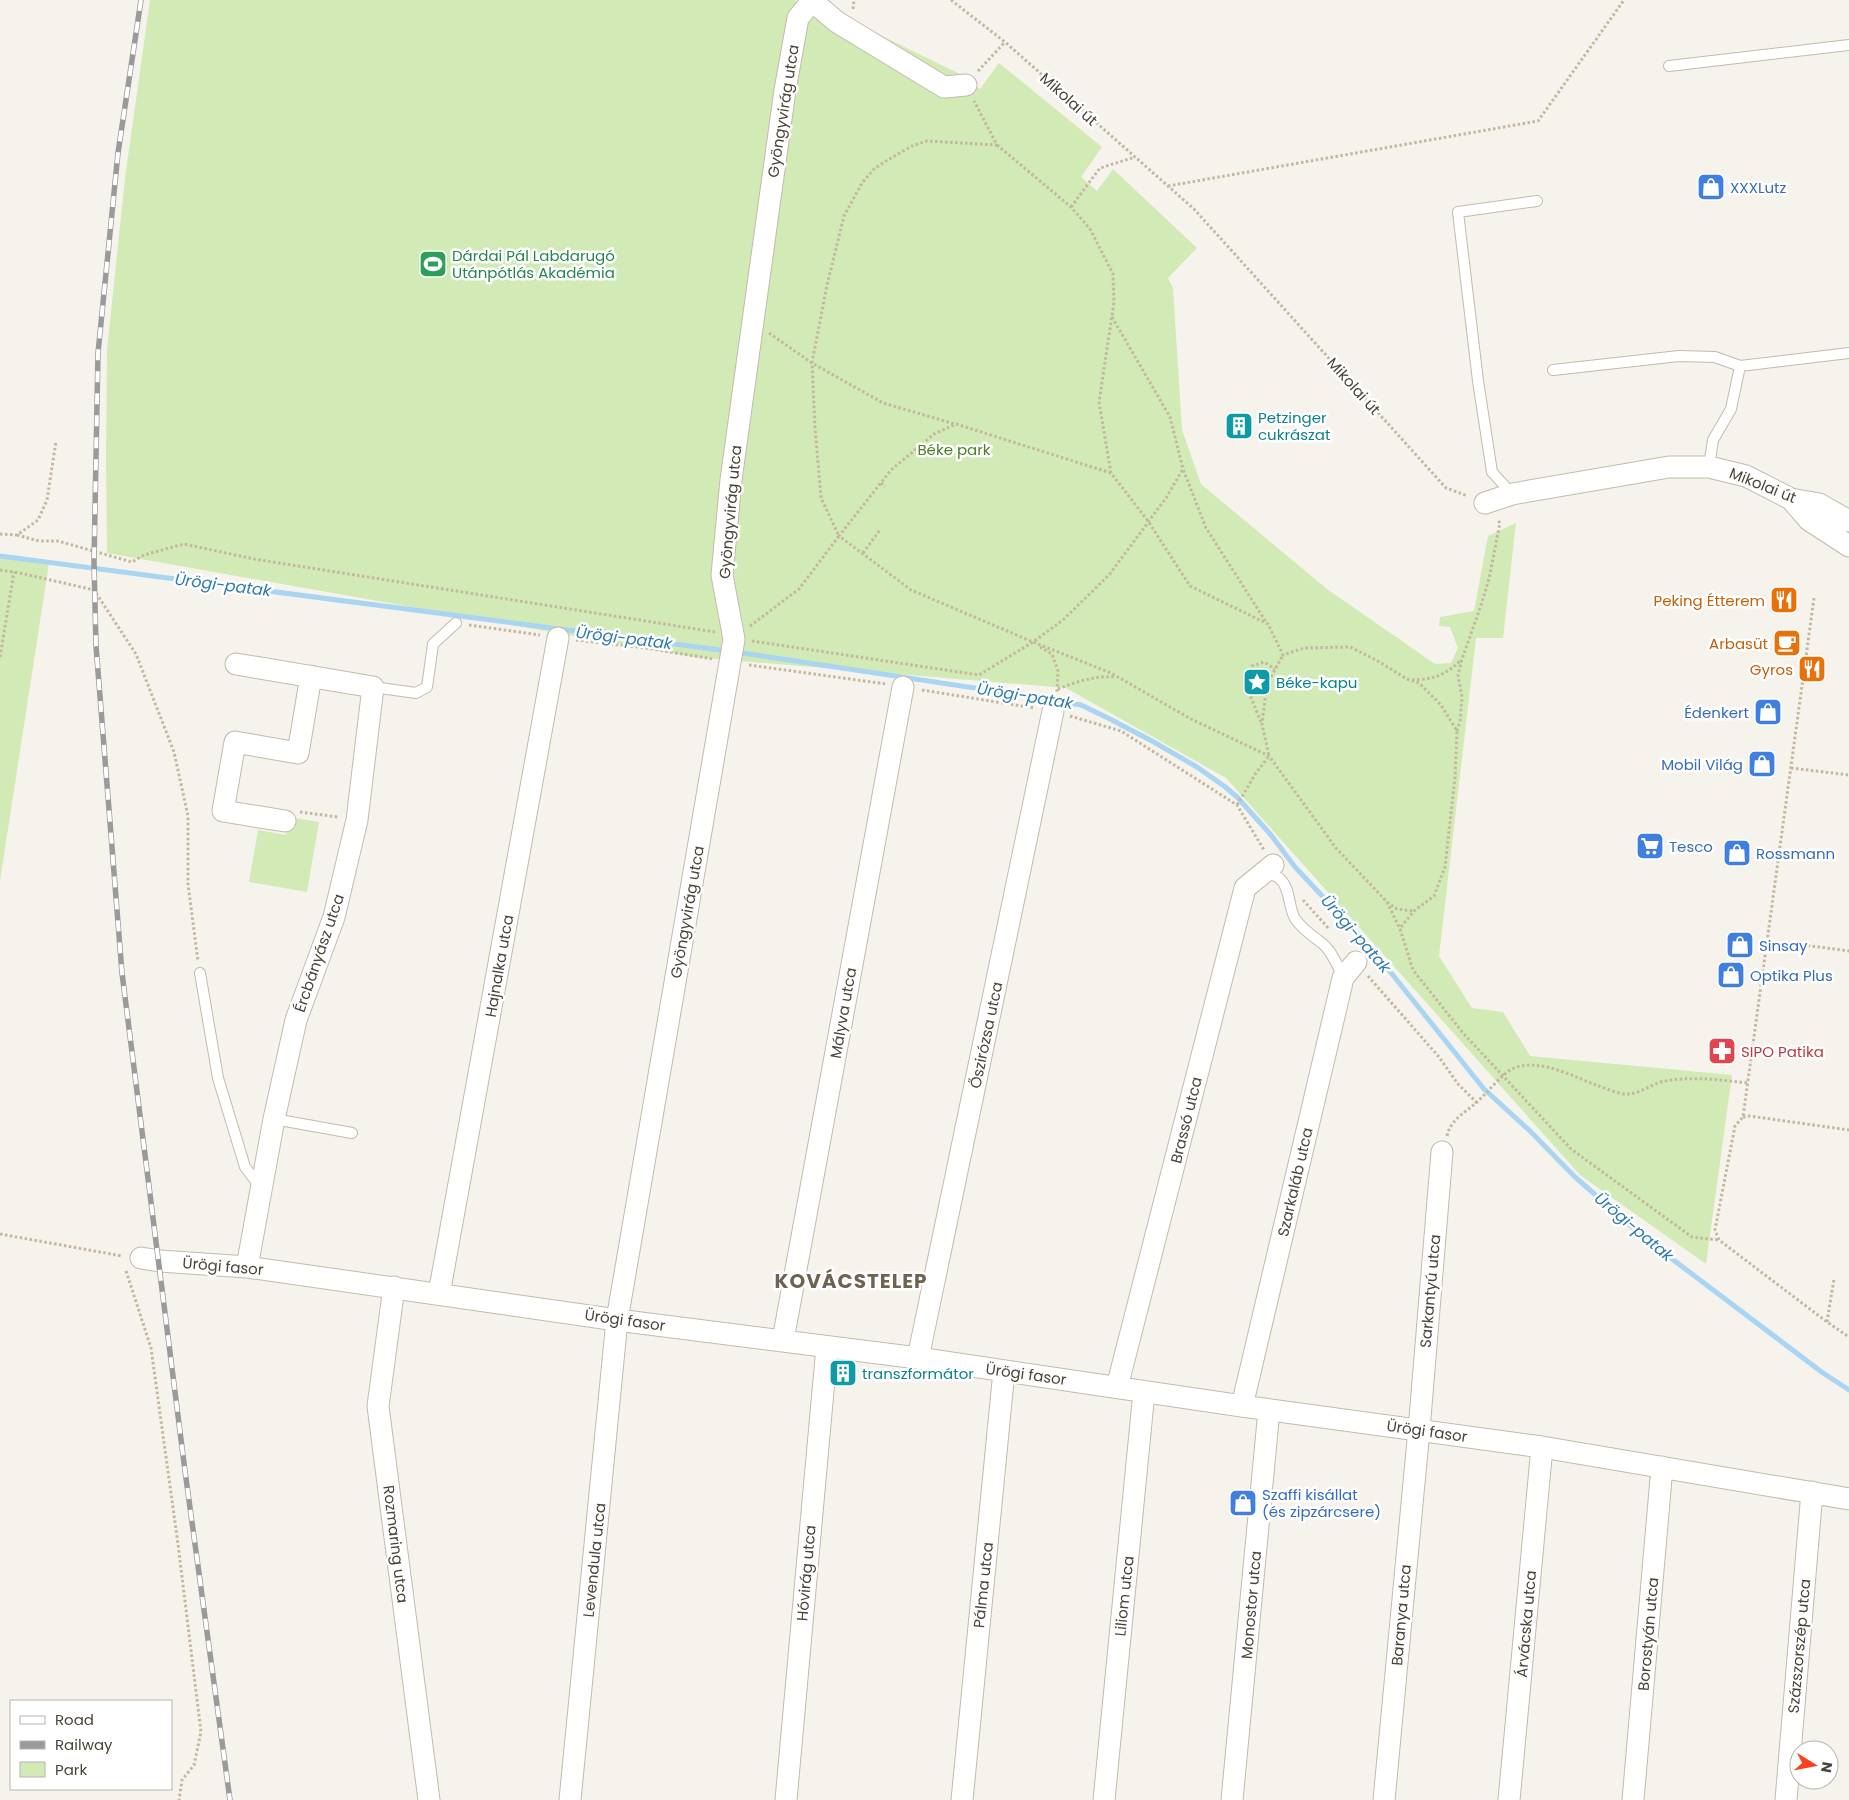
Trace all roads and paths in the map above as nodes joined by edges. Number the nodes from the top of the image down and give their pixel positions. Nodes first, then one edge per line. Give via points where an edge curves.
1 (812, 0) edge
2 (951, 0) edge
3 (1624, 0) edge
4 (1005, 42) junction
5 (1848, 45) edge
6 (1849, 56) edge
7 (1669, 66) dead end
8 (966, 85) junction
9 (996, 145) junction
10 (1135, 157) junction
11 (1167, 186) junction
12 (1537, 201) dead end
13 (1071, 207) junction
14 (1112, 317) junction
15 (752, 330) junction
16 (1849, 353) edge
17 (812, 363) junction
18 (1740, 366) junction
19 (1553, 370) dead end
20 (956, 424) junction
21 (56, 440) dead end
22 (1709, 467) junction
23 (1183, 469) junction
24 (1112, 473) junction
25 (881, 483) junction
26 (885, 487) dead end
27 (1512, 494) junction
28 (1791, 498) junction
29 (1485, 504) junction
30 (1148, 521) junction
31 (1849, 522) edge
32 (880, 530) dead end
33 (0, 534) edge
34 (17, 535) junction
35 (839, 536) junction
36 (1849, 546) edge
37 (864, 554) junction
38 (0, 570) edge
39 (14, 572) junction
40 (1814, 598) dead end
41 (456, 623) joint
42 (1268, 624) junction
43 (732, 631) junction
44 (558, 638) junction
45 (1033, 642) junction
46 (1283, 655) junction
47 (0, 657) edge
48 (1462, 659) junction
49 (724, 661) junction
50 (236, 664) dead end
51 (1275, 669) junction
52 (311, 676) junction
53 (1118, 678) junction
54 (1407, 680) junction
55 (373, 687) junction
56 (903, 687) dead end
57 (1054, 711) dead end
58 (1262, 724) junction
59 (1457, 731) junction
60 (1269, 756) junction
61 (1791, 768) junction
62 (1849, 775) edge
63 (1237, 805) dead end
64 (312, 813) junction
65 (310, 820) dead end
66 (357, 820) junction
67 (283, 821) joint
68 (1267, 870) joint
69 (1387, 902) junction
70 (1414, 911) junction
71 (1400, 929) junction
72 (1767, 946) junction
73 (1849, 950) edge
74 (1356, 962) dead end
75 (200, 973) joint
76 (1343, 978) junction
77 (1504, 1076) junction
78 (1749, 1083) junction
79 (1744, 1117) junction
80 (274, 1119) junction
81 (1849, 1130) edge
82 (352, 1133) dead end
83 (1442, 1152) joint
84 (261, 1188) junction
85 (0, 1234) edge
86 (1718, 1240) junction
87 (131, 1257) junction
88 (247, 1267) junction
89 (1834, 1279) dead end
90 (394, 1287) junction
91 (439, 1294) junction
92 (617, 1320) junction
93 (1826, 1322) junction
94 (1849, 1337) edge
95 (783, 1340) junction
96 (826, 1347) junction
97 (918, 1358) junction
98 (1004, 1371) junction
99 (1117, 1387) junction
100 (1144, 1392) junction
101 (1242, 1406) junction
102 (1269, 1410) junction
103 (1419, 1430) junction
104 (1542, 1447) junction
105 (1662, 1467) junction
106 (1812, 1492) junction
107 (1849, 1499) edge
108 (179, 1800) edge
109 (429, 1800) edge
110 (570, 1800) edge
111 (786, 1800) edge
112 (962, 1800) edge
113 (1104, 1800) edge
114 (1232, 1800) edge
115 (1384, 1800) edge
116 (1509, 1800) edge
117 (1633, 1800) edge
118 (1786, 1800) edge

1 - 8 street, Gyöngyvirág utca via 837,22 944,87
1 - 15 street, Gyöngyvirág utca via 798,18 786,81
2 - 4 path, Mikolai út
3 - 11 path via 1538,121
4 - 8 path
4 - 10 path, Mikolai út
5 - 6 lane
5 - 7 lane
8 - 9 path
9 - 13 path
9 - 17 path via 927,141 886,161 862,183 844,216 838,235
10 - 11 path, Mikolai út
10 - 13 path via 1100,168
11 - 29 path, Mikolai út via 1194,209 1446,488
12 - 27 lane via 1458,212 1492,472
13 - 14 path via 1090,228 1113,274
14 - 23 path via 1170,417
14 - 24 path via 1099,402
15 - 17 path via 767,332
15 - 43 street, Gyöngyvirág utca via 731,480 722,575
16 - 18 lane
17 - 20 path via 883,403
17 - 35 path via 821,498
18 - 19 lane via 1715,357 1679,356
18 - 22 lane via 1731,408 1713,440
20 - 24 path
20 - 25 path via 934,434 891,470
21 - 34 path via 47,500 38,520
22 - 27 street, Mikolai út via 1669,467
22 - 28 street, Mikolai út via 1746,476
23 - 30 path
23 - 42 path via 1206,528
24 - 30 path
25 - 26 path
25 - 35 path
27 - 29 street, Mikolai út
28 - 31 street, Mikolai út via 1818,504
28 - 36 street via 1809,520
29 - 48 path via 1500,523 1489,579
30 - 42 path via 1190,586
30 - 45 path via 1109,575 1063,620
32 - 37 path
33 - 34 path
34 - 43 path via 40,541 58,541 132,562 144,555 184,544 264,561 716,632
35 - 37 path
35 - 43 path via 799,590
37 - 45 path via 911,590
38 - 39 path
39 - 47 path
39 - 75 path via 94,590 136,654 174,752 188,816 188,884
40 - 61 path
41 - 44 path
41 - 55 lane via 433,644 427,687 416,693
42 - 46 path
43 - 45 path via 979,675
43 - 49 street, Gyöngyvirág utca
44 - 49 path
44 - 91 street, Hajnalka utca
45 - 53 path
45 - 53 path via 1052,654 1058,671 1058,689 1073,682 1109,676
46 - 51 path
46 - 54 path via 1304,648 1350,647
48 - 54 path via 1444,675
48 - 59 path via 1458,675 1462,697
49 - 92 street, Gyöngyvirág utca
50 - 52 street
51 - 58 path via 1267,684
51 - 58 path via 1264,662 1252,666 1244,683
52 - 55 street
52 - 67 street via 298,753 235,742 223,811
53 - 60 path via 1191,720
54 - 59 path via 1419,683 1441,705
55 - 66 street, Ércbányász utca
56 - 95 street, Mályva utca
57 - 97 street, Őszirózsa utca
58 - 60 path
59 - 70 path via 1445,867 1434,896
60 - 63 path
60 - 69 path via 1336,848
61 - 62 path
61 - 72 path
64 - 65 path
64 - 66 path
64 - 67 path via 287,810
66 - 80 street, Ércbányász utca via 334,916 296,1020
68 - 76 lane via 1282,880 1296,920 1325,946
68 - 99 street, Brassó utca via 1245,888
69 - 70 path via 1397,909
69 - 71 path
70 - 71 path
71 - 77 path via 1413,970 1463,1033
72 - 73 path via 1780,947 1781,942
72 - 78 path
74 - 76 street, Szarkaláb utca
75 - 84 lane via 218,1078 245,1168
76 - 101 street, Szarkaláb utca
77 - 78 path via 1524,1066 1539,1066 1630,1094 1663,1081 1687,1078
77 - 83 path via 1477,1103 1458,1116 1449,1128
77 - 86 path via 1571,1149 1692,1238
78 - 79 path
79 - 81 path
79 - 86 path via 1735,1126 1716,1230
80 - 82 lane
80 - 84 street, Ércbányász utca
83 - 103 street, Sarkantyú utca
84 - 88 street, Ércbányász utca
85 - 87 path
86 - 93 path
87 - 88 street, Ürögi fasor
87 - 108 path via 151,1348 200,1732 194,1765 182,1780
88 - 90 street, Ürögi fasor
89 - 93 path
90 - 91 street, Ürögi fasor
90 - 109 street, Rozmaring utca via 378,1406
91 - 92 street, Ürögi fasor
92 - 95 street, Ürögi fasor
92 - 110 street, Levendula utca
93 - 94 path
95 - 96 street, Ürögi fasor
96 - 97 street, Ürögi fasor
96 - 111 street, Hóvirág utca
97 - 98 street, Ürögi fasor
98 - 99 street, Ürögi fasor
98 - 112 street, Pálma utca
99 - 100 street, Ürögi fasor
100 - 101 street, Ürögi fasor
100 - 113 street, Liliom utca
101 - 102 street, Ürögi fasor
102 - 103 street, Ürögi fasor
102 - 114 street, Monostor utca
103 - 104 street, Ürögi fasor
103 - 115 street, Baranya utca
104 - 105 street, Ürögi fasor
104 - 116 street, Árvácska utca
105 - 106 street, Ürögi fasor
105 - 117 street, Borostyán utca
106 - 107 street, Ürögi fasor
106 - 118 street, Százszorszép utca

